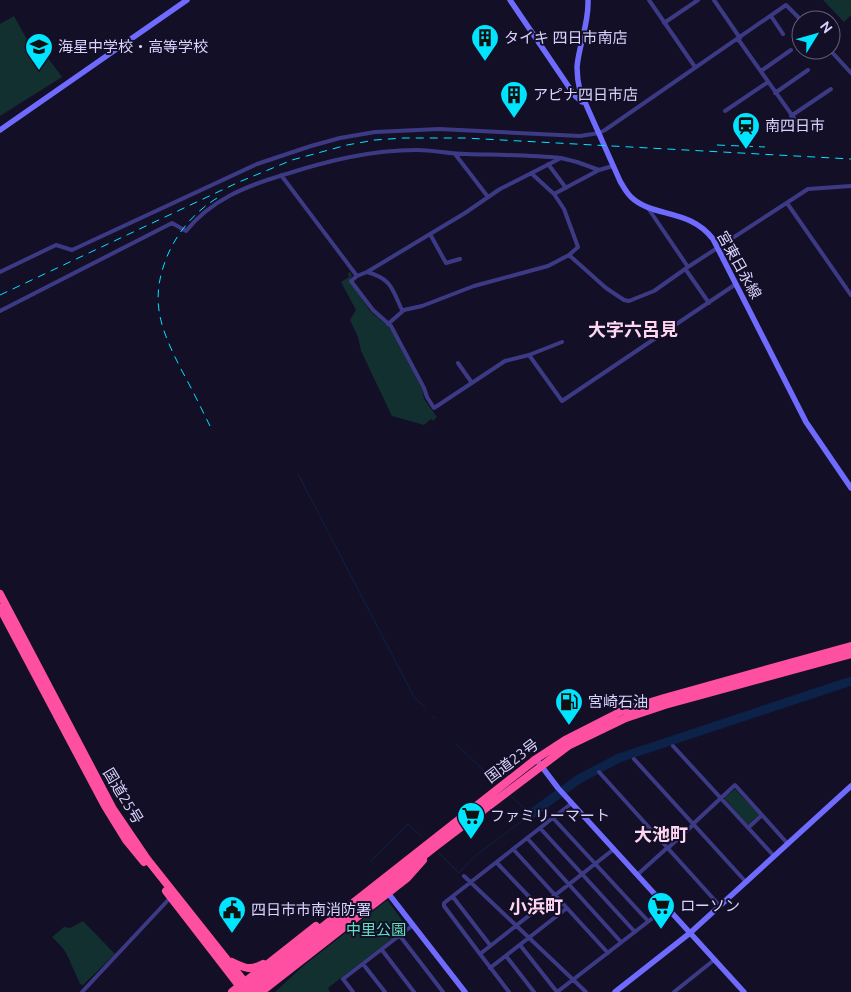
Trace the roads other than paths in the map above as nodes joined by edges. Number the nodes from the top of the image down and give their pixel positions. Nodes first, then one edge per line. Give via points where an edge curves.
1 (187, 0) edge
2 (510, 0) edge
3 (588, 0) edge
4 (649, 0) edge
5 (698, 0) edge
6 (714, 0) edge
7 (782, 0) edge
8 (786, 5) junction
9 (791, 10) edge
10 (771, 16) junction
11 (664, 23) junction
12 (783, 34) dead end
13 (739, 38) junction
14 (791, 50) dead end
15 (839, 60) edge
16 (695, 67) junction
17 (808, 70) dead end
18 (761, 71) junction
19 (851, 73) edge
20 (768, 82) junction
21 (831, 89) dead end
22 (776, 93) junction
23 (584, 102) junction
24 (726, 111) dead end
25 (791, 116) junction
26 (800, 128) dead end
27 (0, 130) edge
28 (599, 133) junction
29 (455, 154) junction
30 (561, 158) junction
31 (548, 164) junction
32 (613, 166) junction
33 (599, 170) junction
34 (531, 173) junction
35 (281, 175) junction
36 (851, 186) edge
37 (566, 188) junction
38 (554, 194) junction
39 (488, 197) junction
40 (787, 203) junction
41 (647, 207) junction
42 (430, 234) junction
43 (718, 248) junction
44 (569, 255) junction
45 (460, 259) dead end
46 (687, 268) junction
47 (0, 272) edge
48 (367, 272) junction
49 (357, 276) junction
50 (736, 284) junction
51 (851, 295) edge
52 (709, 303) junction
53 (402, 310) junction
54 (0, 312) edge
55 (388, 324) junction
56 (562, 342) dead end
57 (529, 355) junction
58 (458, 363) dead end
59 (472, 383) junction
60 (851, 488) edge
61 (0, 594) edge
62 (0, 608) edge
63 (851, 646) edge
64 (851, 654) edge
65 (673, 746) dead end
66 (634, 759) dead end
67 (538, 762) junction
68 (599, 772) dead end
69 (851, 786) edge
70 (721, 798) junction
71 (572, 803) junction
72 (762, 815) junction
73 (553, 818) junction
74 (694, 824) junction
75 (540, 828) junction
76 (748, 828) junction
77 (527, 838) junction
78 (434, 843) junction
79 (788, 844) junction
80 (667, 848) junction
81 (514, 849) junction
82 (614, 849) junction
83 (774, 856) junction
84 (496, 863) junction
85 (595, 863) junction
86 (582, 874) junction
87 (637, 875) junction
88 (464, 876) dead end
89 (471, 882) junction
90 (746, 882) junction
91 (569, 884) junction
92 (388, 893) junction
93 (555, 895) junction
94 (171, 897) junction
95 (453, 897) junction
96 (720, 906) junction
97 (667, 907) junction
98 (538, 908) junction
99 (567, 908) junction
100 (648, 921) junction
101 (413, 925) junction
102 (516, 925) junction
103 (635, 932) junction
104 (690, 933) junction
105 (400, 936) junction
106 (529, 938) junction
107 (621, 942) junction
108 (520, 945) junction
109 (490, 946) junction
110 (382, 950) junction
111 (608, 953) junction
112 (294, 954) junction
113 (480, 954) junction
114 (506, 956) junction
115 (714, 960) junction
116 (230, 961) junction
117 (270, 962) junction
118 (363, 964) junction
119 (490, 968) junction
120 (573, 980) junction
121 (242, 988) edge
122 (82, 992) edge
123 (232, 992) edge
124 (252, 992) edge
125 (261, 992) edge
126 (353, 992) edge
127 (385, 992) edge
128 (414, 992) edge
129 (443, 992) edge
130 (465, 992) edge
131 (510, 992) edge
132 (534, 992) edge
133 (557, 992) edge
134 (586, 992) edge
135 (615, 992) edge
136 (674, 992) edge
137 (744, 992) edge

1 - 27 street
2 - 23 street via 575,96
3 - 23 street, 宮東日永線 via 588,22 577,66
4 - 11 street
5 - 11 street
6 - 13 street
7 - 8 street
8 - 9 street
8 - 10 street
10 - 12 street
10 - 13 street
11 - 16 street
13 - 16 street
13 - 18 street
14 - 18 street
15 - 19 street
16 - 28 street
17 - 22 street
18 - 20 street
20 - 22 street
20 - 24 street
21 - 25 street
22 - 25 street
23 - 28 street, 宮東日永線
25 - 26 street
28 - 32 street, 宮東日永線
28 - 47 street via 580,136 439,129 375,132 340,138 256,164 72,250 56,245
29 - 30 street
29 - 35 street via 419,150 368,153
29 - 39 street
30 - 31 street
30 - 33 street
31 - 34 street
31 - 37 street
32 - 33 street
32 - 41 street, 宮東日永線 via 628,194
33 - 37 street
34 - 38 street
34 - 39 street
35 - 49 street
35 - 54 street via 222,199 186,231 172,223
36 - 40 street via 808,189
37 - 38 street
38 - 44 street via 564,209 578,247
39 - 42 street
40 - 43 street
40 - 51 street
41 - 43 street, 宮東日永線 via 694,222 709,234
41 - 46 street
42 - 45 street via 446,263
42 - 48 street
43 - 46 street
43 - 50 street, 宮東日永線
44 - 46 street via 606,288 629,301 648,294
44 - 53 street via 548,266
46 - 52 street
48 - 49 street
48 - 53 street via 388,282
49 - 55 street via 352,281 372,310
50 - 52 street
50 - 60 street, 宮東日永線 via 806,422
52 - 57 street via 562,401
53 - 55 street
55 - 59 street via 392,326 434,408
56 - 57 street
57 - 59 street via 505,361
58 - 59 street
61 - 116 highway, 国道25号 via 113,809 147,859
62 - 94 highway, 国道25号 via 105,806 126,840
63 - 67 highway, 国道23号 via 622,712 565,740
64 - 67 highway, 国道23号 via 626,718
65 - 70 street
66 - 74 street
67 - 71 street
67 - 78 highway, 国道23号
68 - 80 street
69 - 79 street
70 - 72 street via 735,785
70 - 74 street
70 - 76 street
71 - 73 street
71 - 82 street
72 - 76 street
72 - 79 street
73 - 75 street
73 - 85 street
74 - 80 street
74 - 90 street
75 - 77 street
75 - 86 street
76 - 83 street
77 - 81 street
77 - 91 street
78 - 92 highway via 407,878
78 - 112 highway, 国道23号
78 - 117 highway via 377,878
79 - 83 street
80 - 87 street
80 - 96 street
81 - 84 street
81 - 93 street
82 - 85 street
82 - 87 street
83 - 90 street
84 - 89 street
84 - 98 street
85 - 86 street
85 - 100 street
86 - 91 street
86 - 103 street
87 - 97 street
88 - 89 street
89 - 95 street
89 - 102 street
90 - 96 street
91 - 93 street
91 - 107 street
92 - 101 street
92 - 125 highway
93 - 98 street
93 - 99 street
94 - 121 highway, 国道25号
94 - 122 street
95 - 109 street
95 - 113 street via 444,906
96 - 104 street
97 - 100 street
97 - 104 street
98 - 102 street
99 - 106 street
99 - 111 street
100 - 103 street
101 - 105 street
101 - 130 street
102 - 106 street
102 - 109 street
103 - 107 street
104 - 115 street
104 - 135 street
105 - 110 street
105 - 129 street
106 - 108 street
106 - 120 street
107 - 111 street
108 - 114 street
108 - 133 street
109 - 113 street
110 - 118 street
110 - 128 street
111 - 120 street
112 - 121 highway, 国道23号, bridge
112 - 124 highway, 国道23号, bridge
113 - 119 street
114 - 119 street
114 - 132 street
115 - 136 street
115 - 137 street
116 - 117 highway via 249,969
116 - 121 highway, 国道25号
117 - 121 highway
118 - 126 street via 344,979
118 - 127 street
119 - 131 street
120 - 133 street
120 - 134 street
121 - 123 highway
121 - 124 highway, 国道25号

